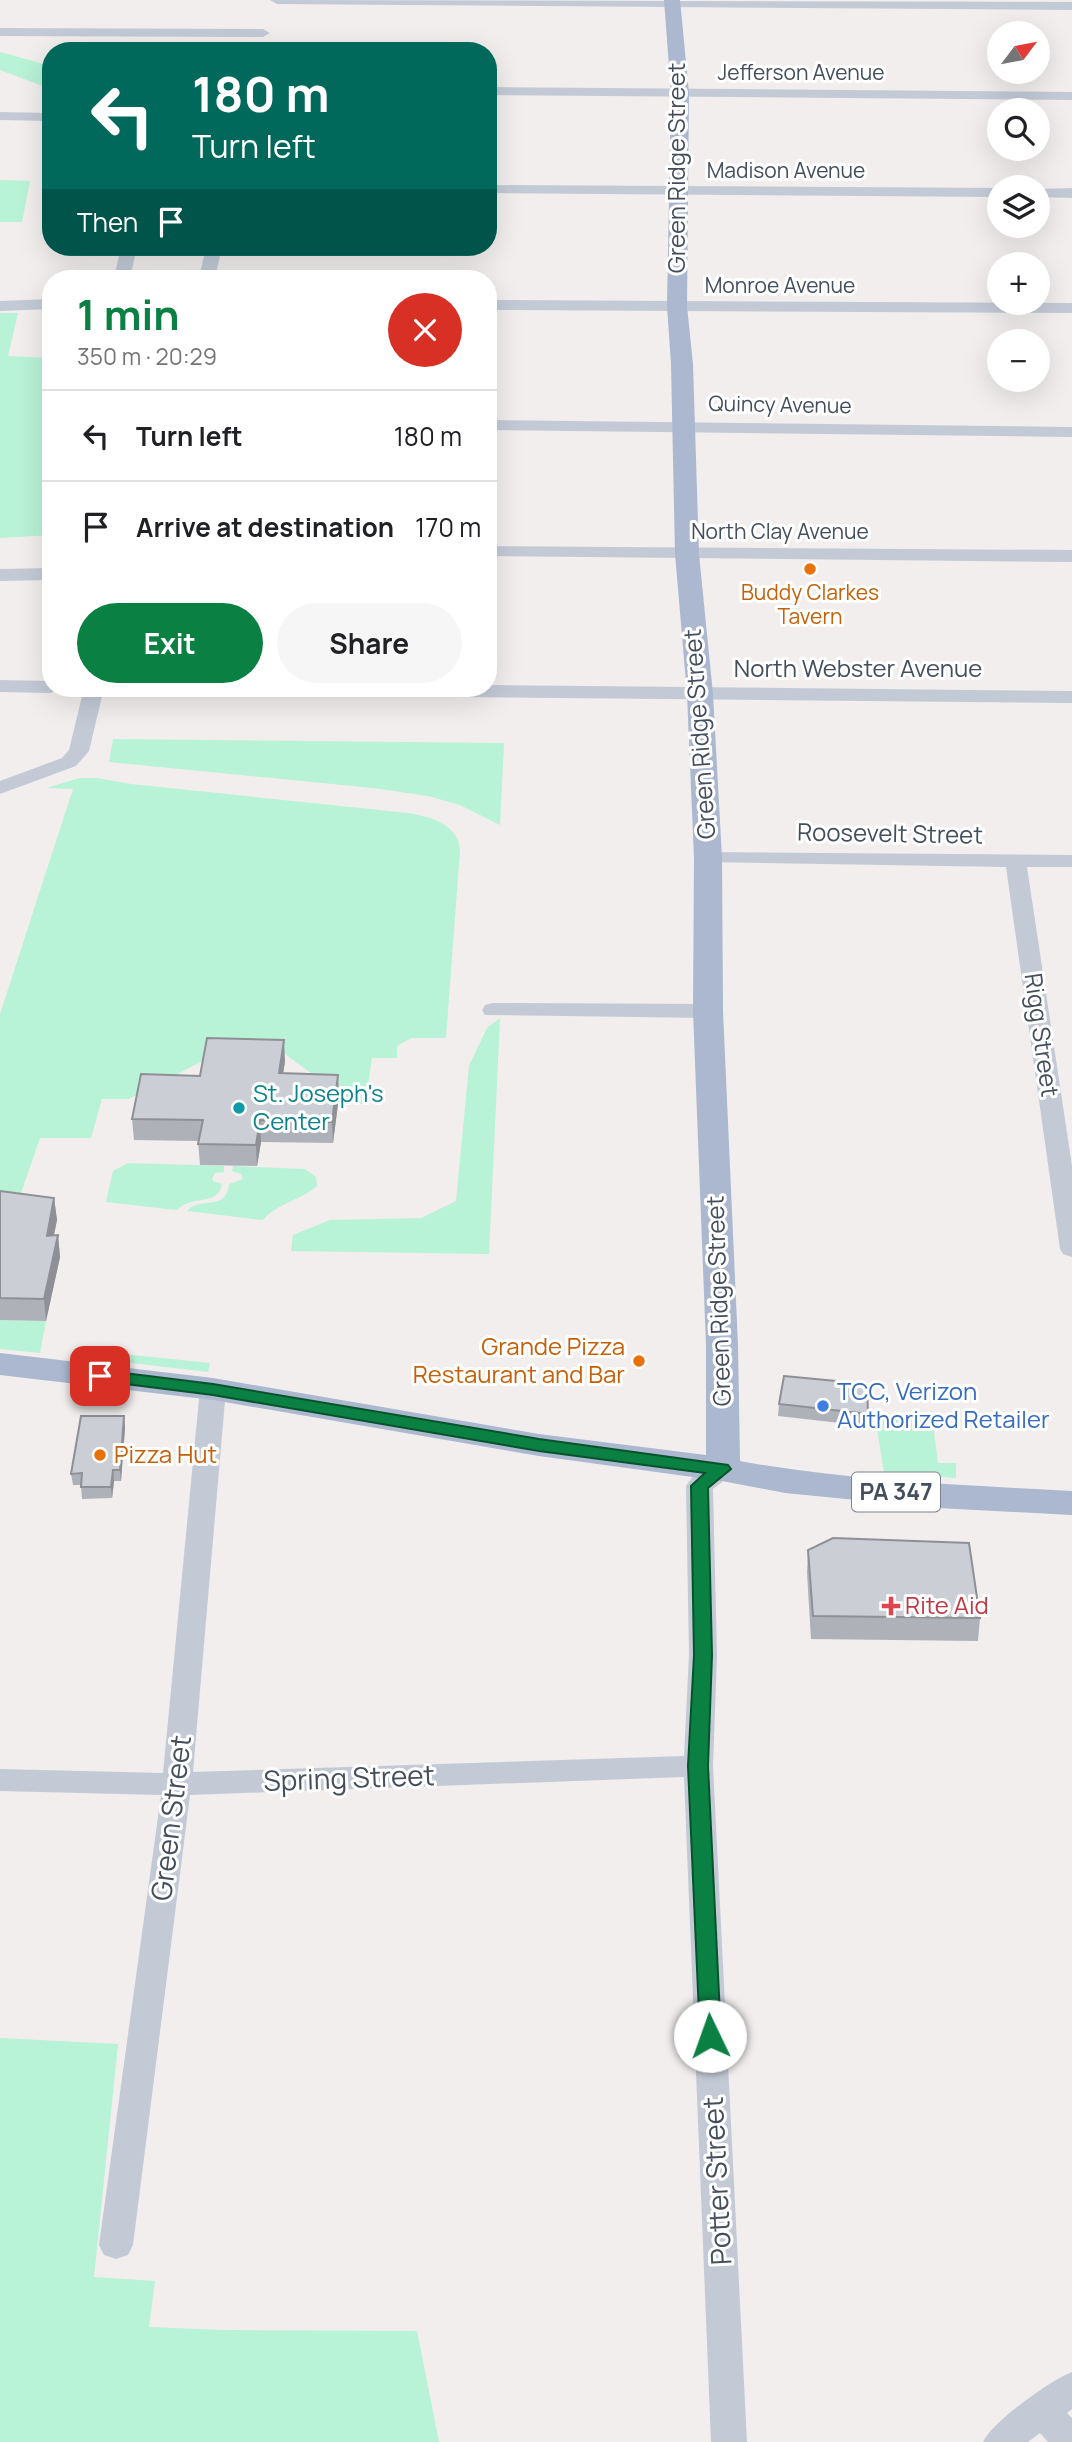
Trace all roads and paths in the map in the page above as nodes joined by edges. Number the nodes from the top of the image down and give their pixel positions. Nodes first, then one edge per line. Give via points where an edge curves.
1 (672, 2) edge
2 (1072, 6) edge
3 (271, 14) edge
4 (0, 32) edge
5 (262, 42) edge
6 (497, 91) edge
7 (680, 93) junction
8 (1072, 96) edge
9 (0, 117) edge
10 (42, 117) edge
11 (497, 190) edge
12 (678, 191) junction
13 (987, 193) edge
14 (1050, 193) edge
15 (1072, 193) edge
16 (42, 304) edge
17 (497, 304) edge
18 (0, 306) edge
19 (677, 306) junction
20 (1072, 308) edge
21 (497, 425) edge
22 (684, 427) junction
23 (1072, 432) edge
24 (497, 551) edge
25 (687, 554) junction
26 (1072, 556) edge
27 (42, 574) edge
28 (0, 575) edge
29 (0, 686) edge
30 (42, 687) edge
31 (497, 692) edge
32 (701, 694) junction
33 (92, 697) edge
34 (1072, 697) edge
35 (0, 788) edge
36 (708, 858) junction
37 (1072, 861) edge
38 (1016, 862) junction
39 (493, 1010) dead end
40 (708, 1011) junction
41 (1072, 1249) edge
42 (0, 1364) edge
43 (213, 1389) junction
44 (722, 1469) junction
45 (1072, 1503) edge
46 (698, 1766) junction
47 (0, 1780) edge
48 (177, 1784) junction
49 (116, 2245) dead end
50 (1072, 2388) edge
51 (1041, 2410) junction
52 (729, 2442) edge
53 (1001, 2442) edge
54 (1072, 2442) edge

1 - 2 street
1 - 3 street
1 - 7 main road, Green Ridge Street
3 - 4 street
3 - 5 street
6 - 7 street, Jefferson Avenue
7 - 8 street, Jefferson Avenue
7 - 12 main road, Green Ridge Street
9 - 10 street
11 - 12 street, Madison Avenue
12 - 13 street, Madison Avenue
12 - 19 main road, Green Ridge Street
14 - 15 street
16 - 18 street
17 - 19 street, Monroe Avenue
19 - 20 street, Monroe Avenue
19 - 22 main road, Green Ridge Street
21 - 22 street, Quincy Avenue
22 - 23 street, Quincy Avenue
22 - 25 main road, Green Ridge Street
24 - 25 street, North Clay Avenue
25 - 26 street, North Clay Avenue
25 - 32 main road, Green Ridge Street
27 - 28 street
29 - 30 street
31 - 32 street, North Webster Avenue
32 - 34 street, North Webster Avenue
32 - 36 main road, Green Ridge Street
33 - 35 street via 79,751 69,762
36 - 38 street, Roosevelt Street
36 - 40 main road, Green Ridge Street
37 - 38 street, Roosevelt Street
38 - 41 street, Rigg Street
39 - 40 street
40 - 44 main road, Green Ridge Street via 722,1345
42 - 43 main road
43 - 44 main road via 539,1445
43 - 48 street, Green Street
44 - 45 main road, PA 347 via 785,1482
44 - 46 street, Potter Street via 699,1486 703,1655
46 - 48 street, Spring Street
46 - 52 street, Potter Street
47 - 48 street, Spring Street
48 - 49 street, Green Street
50 - 51 street
51 - 53 street
51 - 54 street

